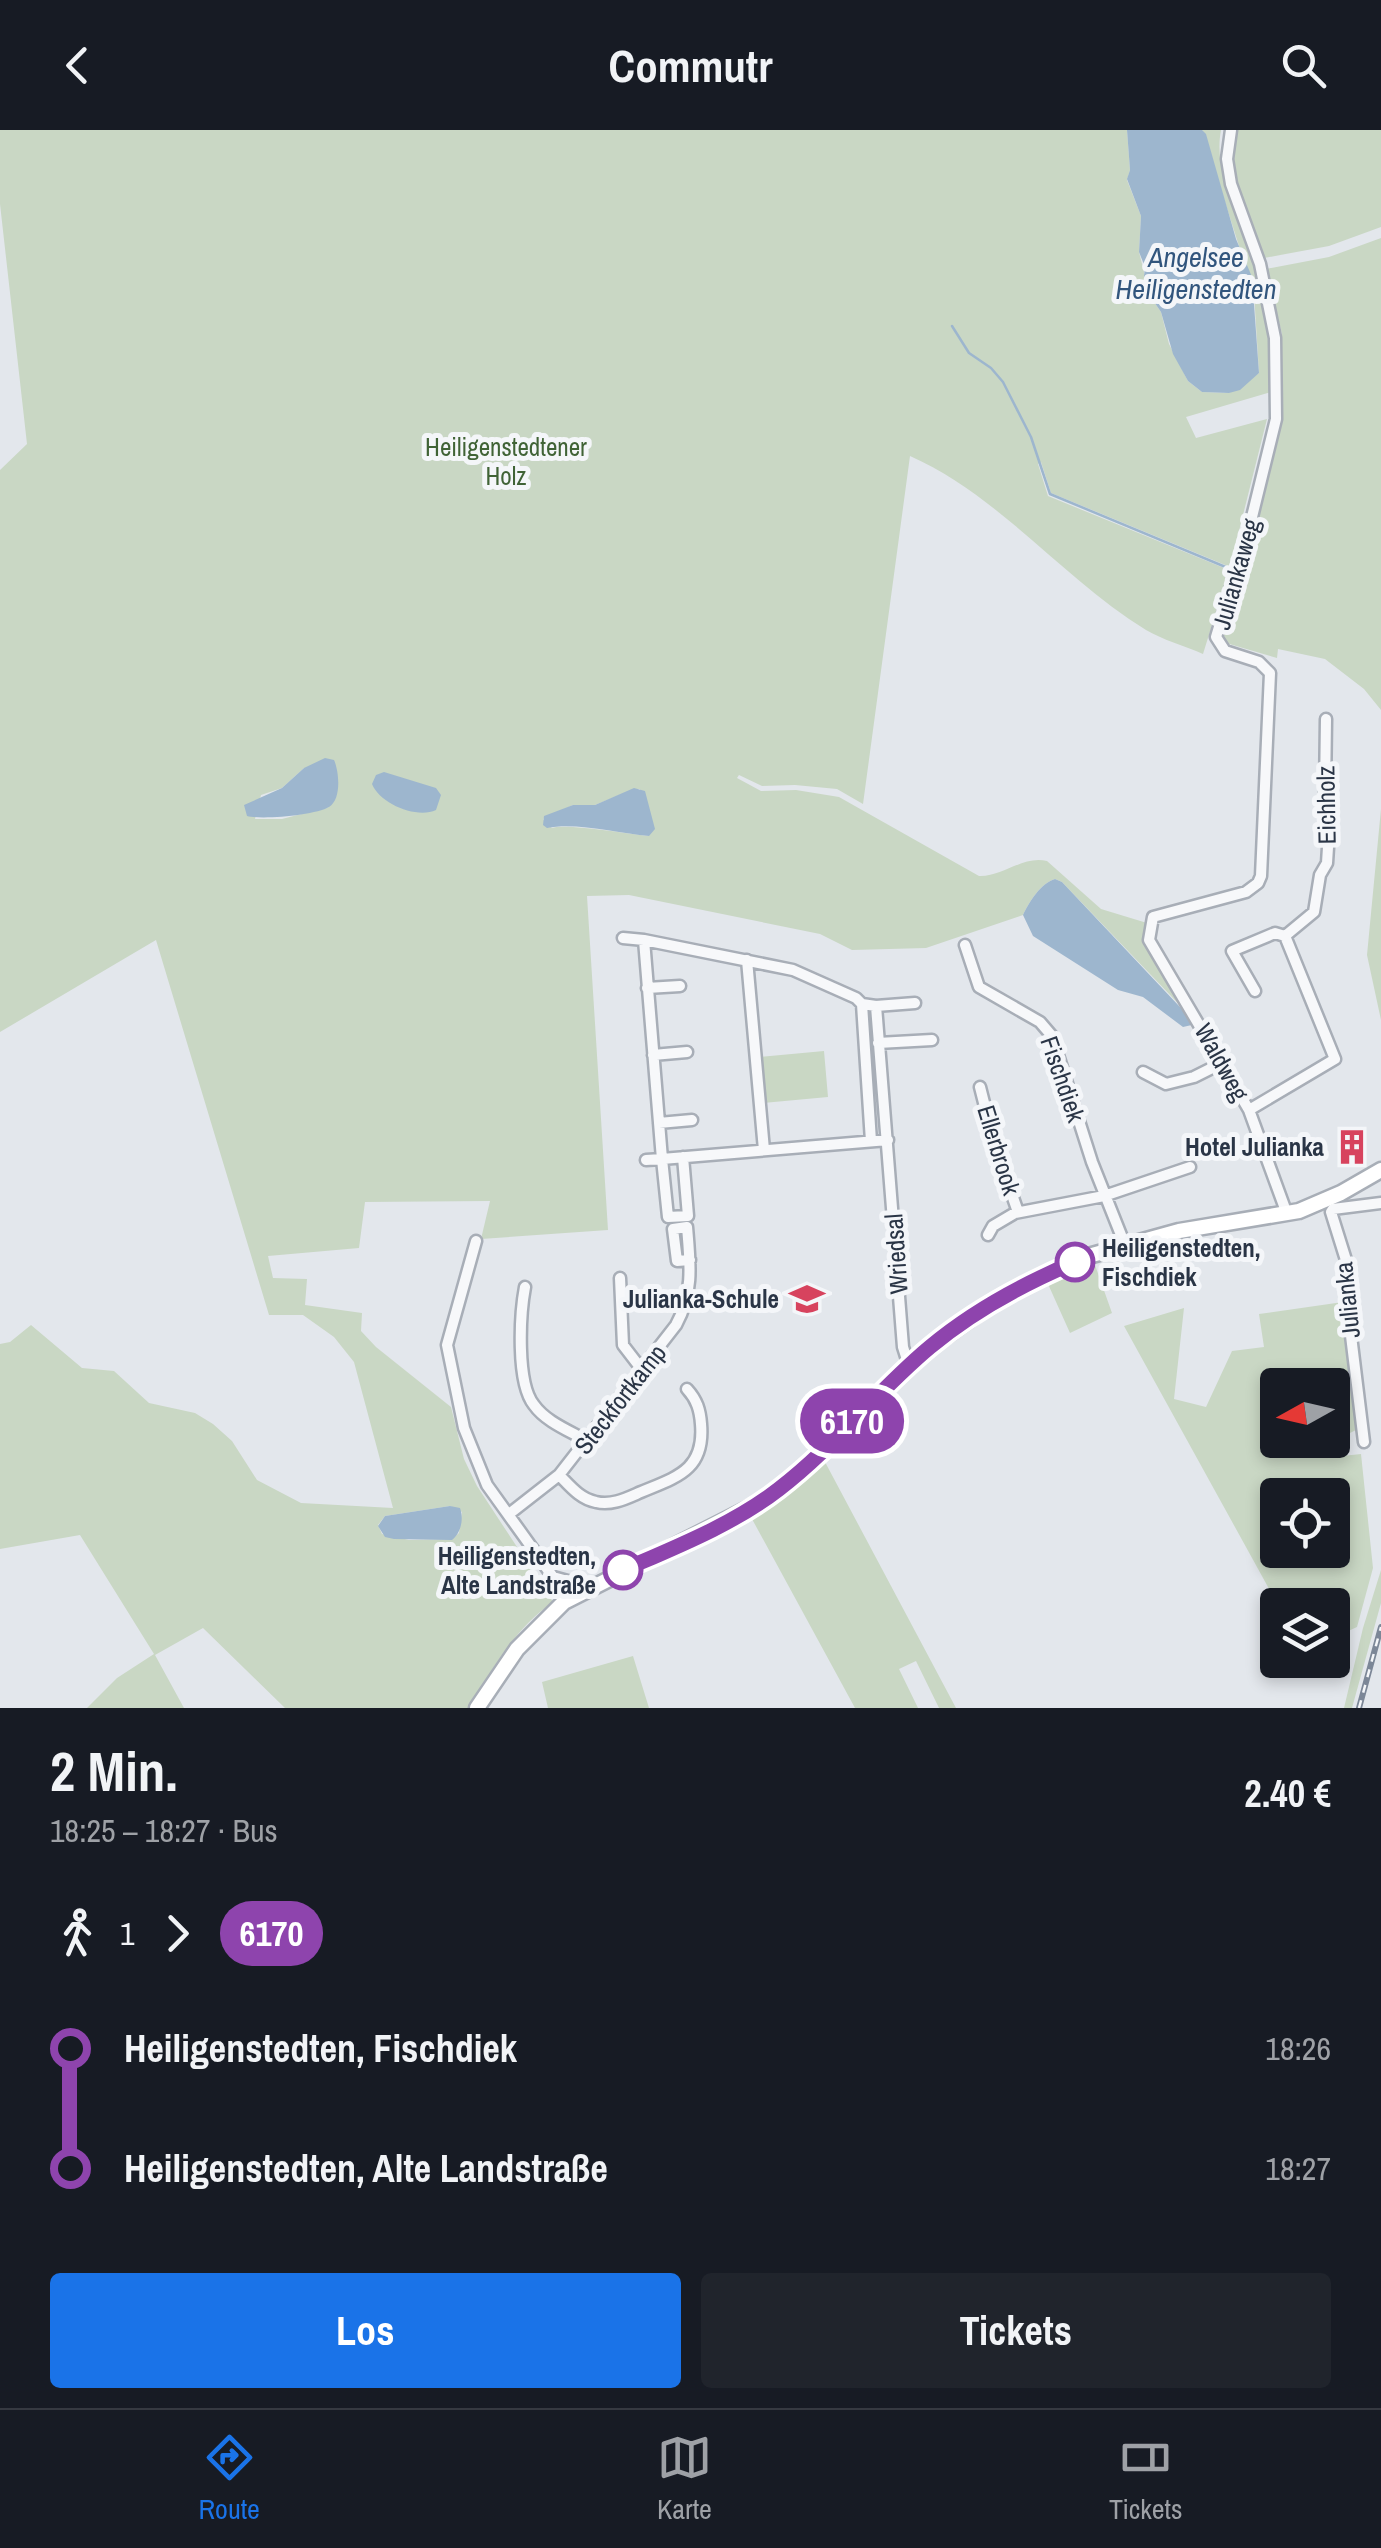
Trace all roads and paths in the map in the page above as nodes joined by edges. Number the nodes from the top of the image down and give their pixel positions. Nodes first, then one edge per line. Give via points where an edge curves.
1 (1231, 130) edge
2 (1326, 719) dead end
3 (1153, 918) joint
4 (1285, 936) junction
5 (623, 938) dead end
6 (644, 940) junction
7 (965, 945) dead end
8 (747, 960) junction
9 (680, 986) dead end
10 (647, 988) junction
11 (1256, 992) dead end
12 (915, 1003) dead end
13 (862, 1004) junction
14 (876, 1006) junction
15 (932, 1040) dead end
16 (878, 1042) junction
17 (687, 1052) dead end
18 (653, 1055) junction
19 (1222, 1063) junction
20 (1143, 1072) dead end
21 (980, 1087) dead end
22 (1249, 1110) junction
23 (692, 1120) dead end
24 (658, 1123) junction
25 (888, 1140) junction
26 (871, 1141) junction
27 (764, 1150) junction
28 (683, 1157) junction
29 (662, 1159) junction
30 (646, 1160) dead end
31 (1190, 1167) dead end
32 (1381, 1170) edge
33 (1104, 1196) junction
34 (1381, 1203) edge
35 (1018, 1212) junction
36 (1287, 1214) junction
37 (988, 1235) dead end
38 (476, 1241) dead end
39 (1125, 1245) junction
40 (690, 1260) dead end
41 (620, 1278) dead end
42 (525, 1287) dead end
43 (909, 1366) junction
44 (643, 1371) junction
45 (687, 1389) dead end
46 (588, 1441) junction
47 (1364, 1442) dead end
48 (558, 1475) junction
49 (510, 1514) junction
50 (553, 1578) junction
51 (583, 1590) junction
52 (564, 1602) junction
53 (477, 1708) edge

1 - 3 street, Juliankaweg via 1227,159 1266,290 1277,373 1273,439 1216,636 1225,651 1259,662 1270,674 1261,876 1246,892
2 - 4 street, Eichholz via 1327,863 1314,912
3 - 19 street, Waldweg via 1151,947
4 - 11 street via 1275,933 1232,951
4 - 22 street via 1334,1059
5 - 6 street
6 - 8 street
6 - 10 street
7 - 33 street, Fischdiek via 980,986 1052,1036
8 - 13 street via 804,973
8 - 27 street
9 - 10 street
10 - 18 street
12 - 14 street
13 - 14 street
13 - 26 street
14 - 16 street, Wriedsal
15 - 16 street
16 - 25 street, Wriedsal
17 - 18 street
18 - 24 street
19 - 20 street via 1166,1084
19 - 22 street, Waldweg
21 - 35 street, Ellerbrook
22 - 36 street, Waldweg
23 - 24 street
24 - 29 street
25 - 26 street
25 - 43 street, Wriedsal
26 - 27 street
27 - 28 street
28 - 29 street
28 - 29 street via 688,1216 668,1217
29 - 30 street
31 - 33 street, Ellerbrook
32 - 36 street
33 - 35 street, Ellerbrook
33 - 39 street, Fischdiek
34 - 47 street, Julianka via 1330,1212 1346,1260
35 - 37 street, Ellerbrook
36 - 39 street
38 - 49 street via 447,1345 470,1451
39 - 43 street via 1029,1283 968,1318
40 - 44 street, Steckfortkamp via 684,1309
41 - 44 street via 623,1345
42 - 46 street via 529,1398 542,1414
43 - 51 street via 764,1500
44 - 46 street, Steckfortkamp
45 - 48 street via 700,1411 702,1439 692,1466 679,1476 610,1503 580,1496
46 - 48 street, Steckfortkamp
48 - 49 street, Steckfortkamp
49 - 50 street
50 - 51 street
50 - 52 street
51 - 52 street
52 - 53 street via 516,1649

